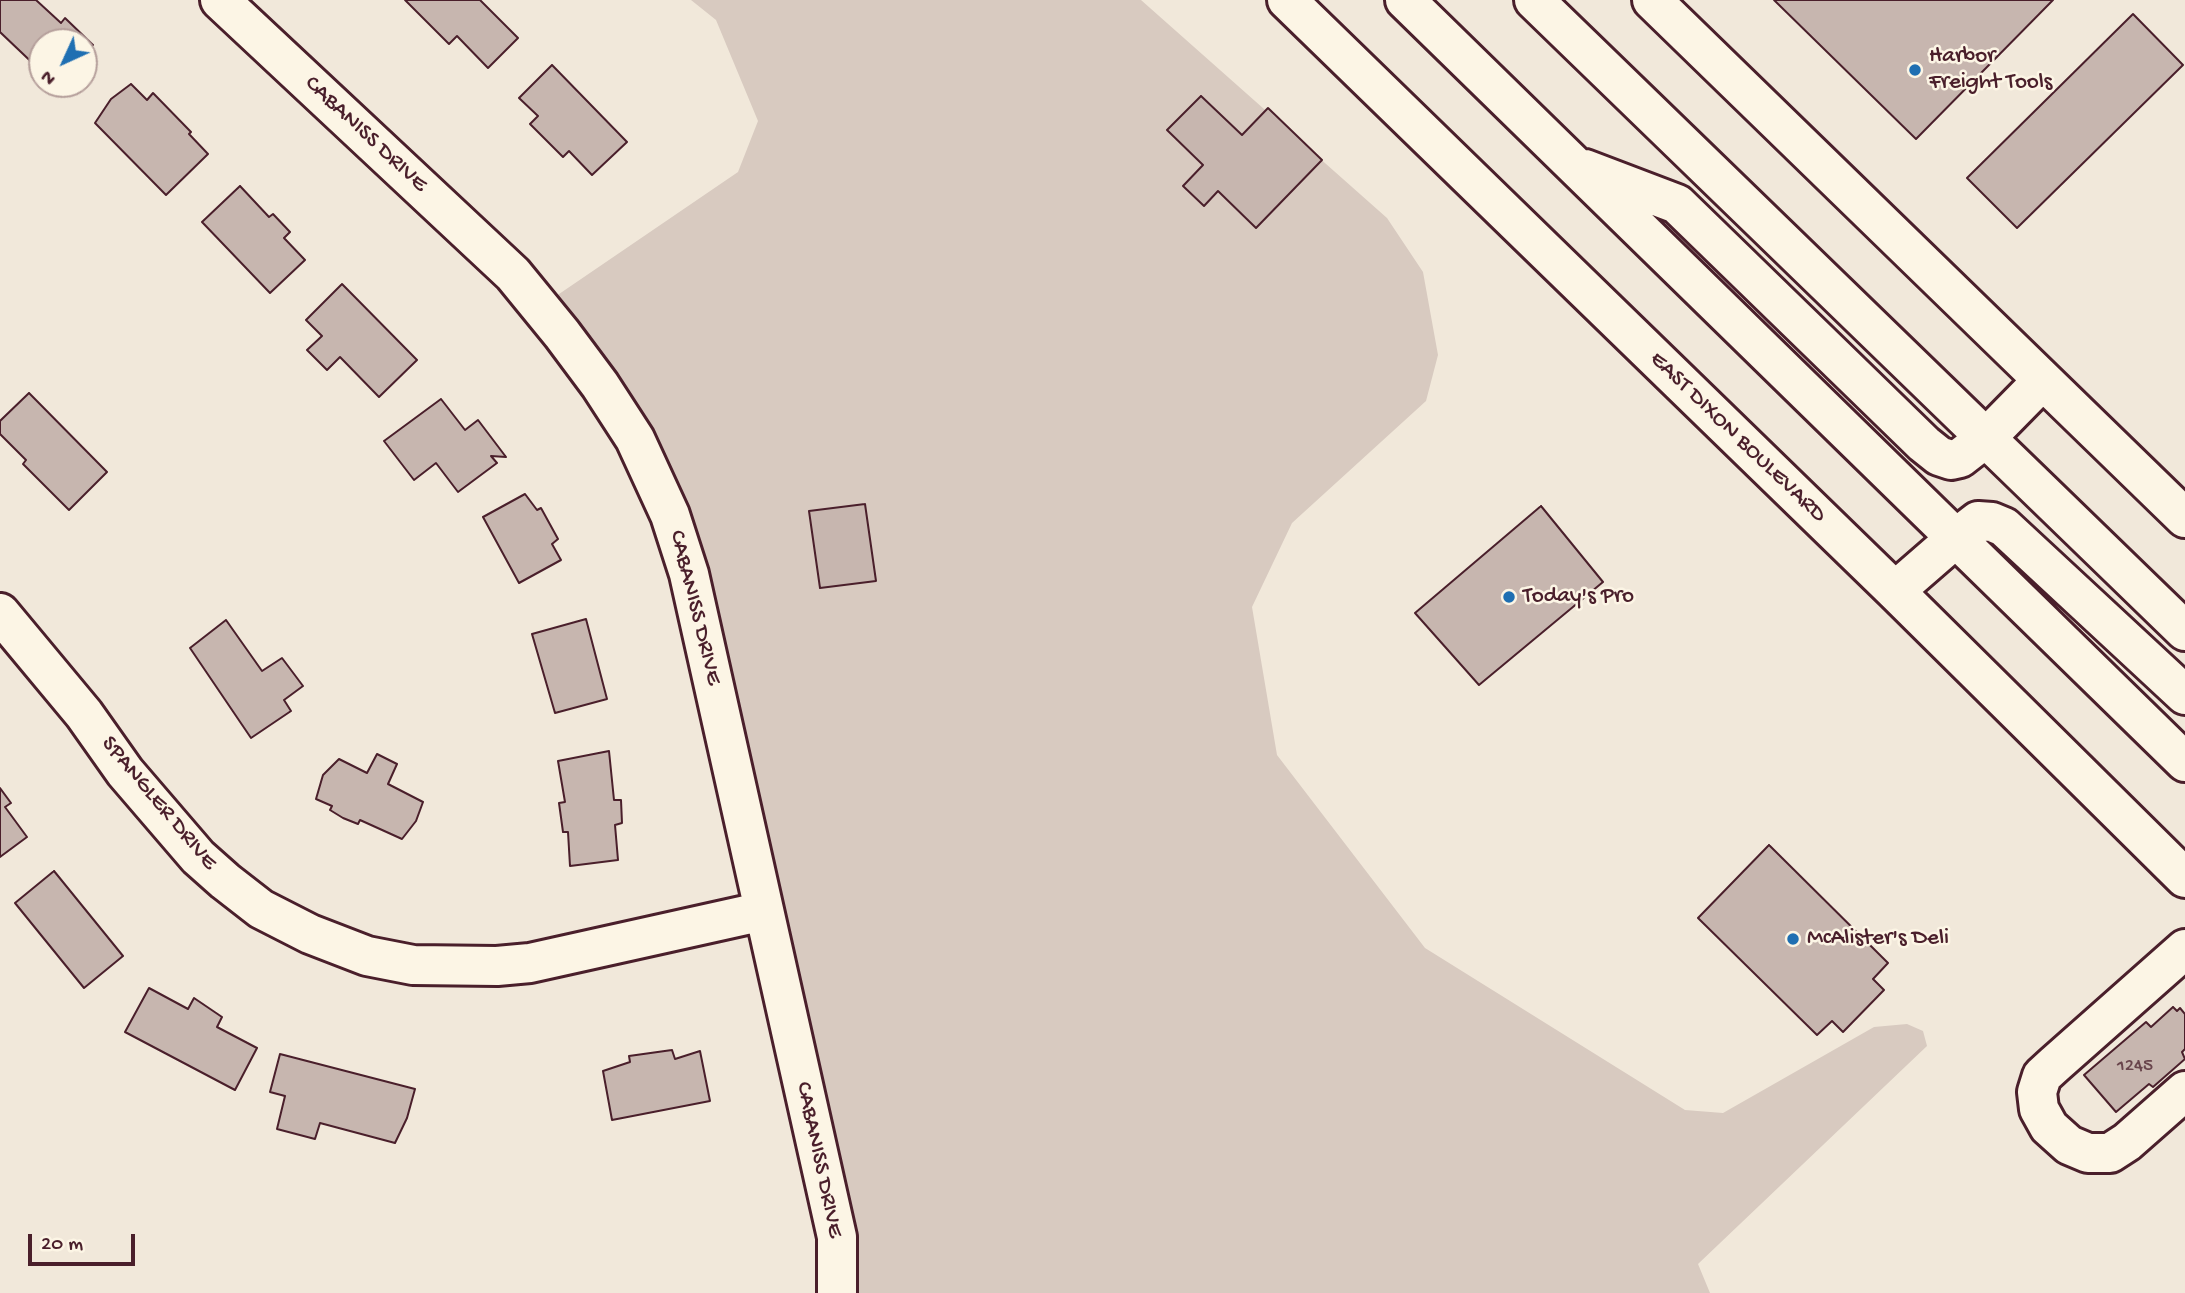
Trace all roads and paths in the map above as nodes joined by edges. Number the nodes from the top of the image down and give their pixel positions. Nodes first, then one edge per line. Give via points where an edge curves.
1 (220, 0) edge
2 (1287, 0) edge
3 (1405, 0) edge
4 (1534, 0) edge
5 (1668, 5) edge
6 (1570, 163) junction
7 (2043, 380) junction
8 (1987, 438) junction
9 (2185, 518) edge
10 (1956, 538) junction
11 (1895, 591) junction
12 (0, 613) edge
13 (2185, 631) edge
14 (2185, 695) edge
15 (2185, 762) edge
16 (2185, 878) edge
17 (764, 911) junction
18 (2183, 956) edge
19 (2185, 1091) edge
20 (837, 1293) edge

1 - 17 main road, CABANISS DRIVE via 513,274 578,354 635,439 670,515 689,574
2 - 11 main road, EAST DIXON BOULEVARD
3 - 6 main road
4 - 8 main road
5 - 7 main road
6 - 8 main road via 1677,204 1939,456 1960,458
6 - 10 main road
7 - 8 main road
7 - 9 main road
8 - 13 main road
10 - 11 main road
10 - 14 main road via 1978,521 2004,527
10 - 15 main road
11 - 16 main road, EAST DIXON BOULEVARD
12 - 17 main road, SPANGLER DRIVE via 198,857 261,909 310,934 368,956 413,965 497,966 530,963
17 - 20 main road, CABANISS DRIVE via 837,1237
18 - 19 main road via 2042,1076 2037,1092 2039,1109 2049,1127 2069,1145 2088,1153 2110,1153

